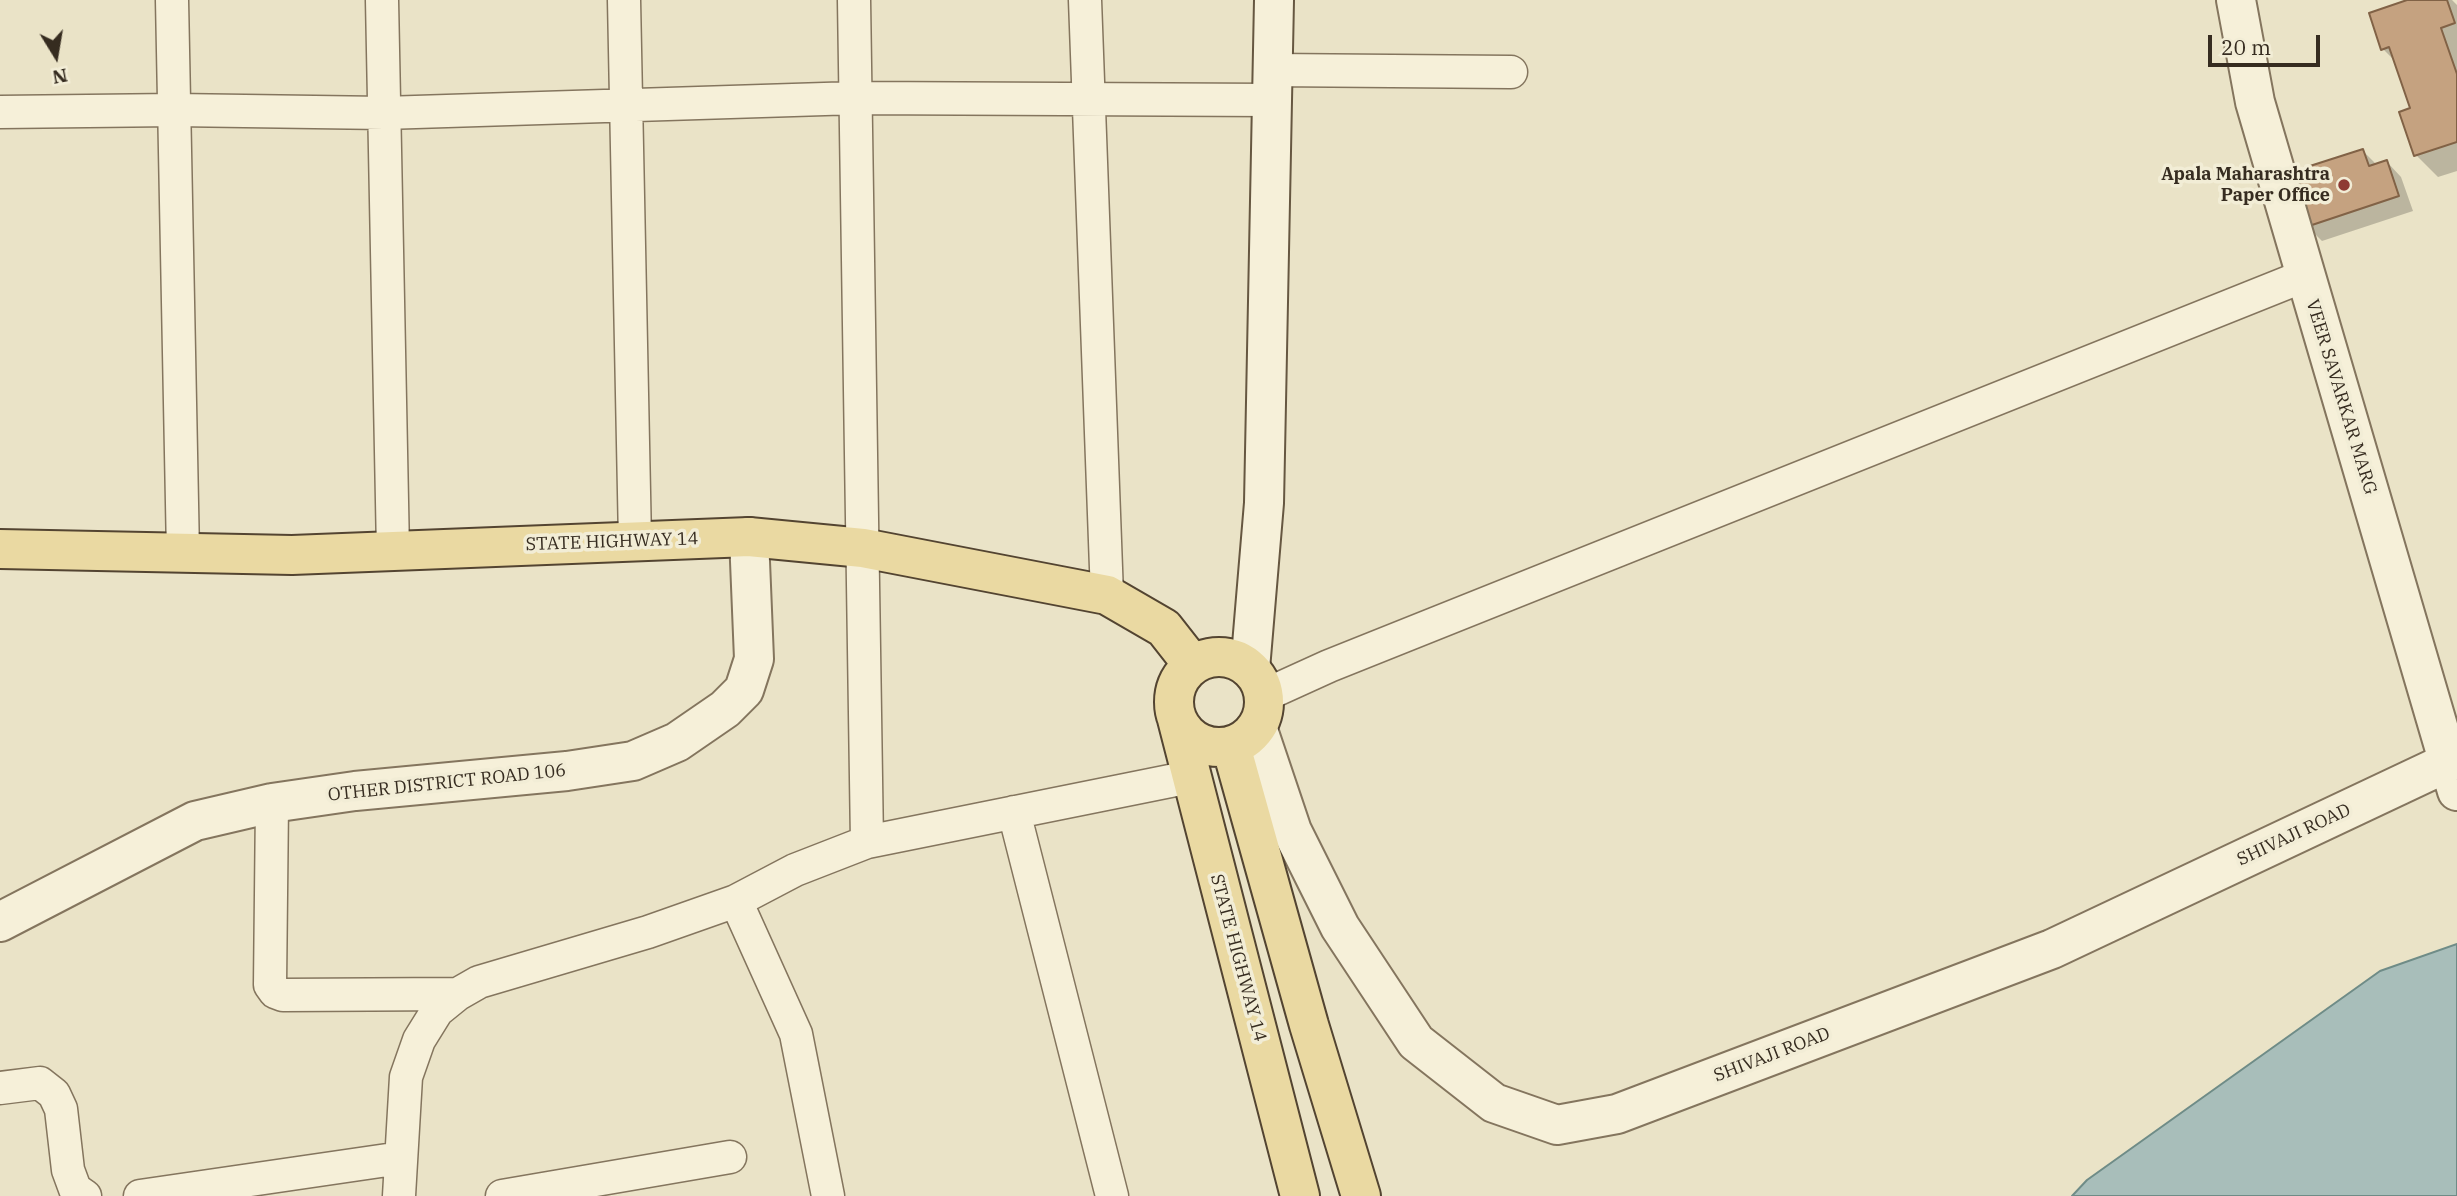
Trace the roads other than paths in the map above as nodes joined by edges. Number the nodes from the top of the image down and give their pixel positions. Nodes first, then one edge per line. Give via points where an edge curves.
1 (172, 0) edge
2 (382, 0) edge
3 (624, 0) edge
4 (854, 0) edge
5 (1085, 0) edge
6 (1273, 0) edge
7 (2236, 0) edge
8 (1511, 72) dead end
9 (1272, 85) junction
10 (1089, 97) junction
11 (856, 98) junction
12 (626, 108) junction
13 (175, 110) junction
14 (0, 112) edge
15 (384, 113) junction
16 (2304, 276) junction
17 (749, 537) junction
18 (635, 541) junction
19 (863, 548) junction
20 (0, 549) edge
21 (393, 551) junction
22 (183, 553) junction
23 (1107, 595) junction
24 (1193, 666) junction
25 (1250, 709) junction
26 (1177, 719) junction
27 (2454, 771) edge
28 (1190, 777) junction
29 (272, 803) junction
30 (1014, 812) junction
31 (867, 842) junction
32 (736, 901) junction
33 (0, 922) edge
34 (457, 994) junction
35 (0, 1087) edge
36 (730, 1157) dead end
37 (401, 1158) junction
38 (85, 1196) edge
39 (140, 1196) edge
40 (400, 1196) edge
41 (502, 1196) edge
42 (828, 1196) edge
43 (1112, 1196) edge
44 (1300, 1196) edge
45 (1361, 1196) edge

1 - 13 street
2 - 15 street
3 - 12 street
4 - 11 street
5 - 10 street
6 - 9 street
7 - 16 street, VEER SAVARKAR MARG via 2255,102
8 - 9 street
9 - 10 street
9 - 25 street via 1264,503
10 - 11 street
10 - 23 street
11 - 12 street
11 - 19 street
12 - 15 street
12 - 18 street
13 - 14 street
13 - 15 street
13 - 22 street
15 - 21 street
16 - 25 street via 1329,666
16 - 27 street, VEER SAVARKAR MARG
17 - 18 main road, STATE HIGHWAY 14
17 - 19 main road, STATE HIGHWAY 14
17 - 29 street, OTHER DISTRICT ROAD 106 via 754,659 744,690 726,709 677,742 633,761
18 - 21 main road, STATE HIGHWAY 14
19 - 23 main road, STATE HIGHWAY 14
19 - 31 street
20 - 22 main road, STATE HIGHWAY 14
21 - 22 main road, STATE HIGHWAY 14
23 - 24 main road, STATE HIGHWAY 14 via 1164,628
24 - 25 main road via 1222,657
24 - 26 main road via 1176,690
25 - 26 main road via 1199,742
25 - 27 street, SHIVAJI ROAD via 1298,843 1340,927 1416,1042 1494,1102 1558,1125 1617,1115 2052,949
25 - 45 main road via 1309,1025
26 - 28 main road, STATE HIGHWAY 14
28 - 30 street
28 - 44 main road, STATE HIGHWAY 14
29 - 33 street, OTHER DISTRICT ROAD 106 via 195,821
29 - 34 street via 270,985 275,992
30 - 31 street
30 - 43 street
31 - 32 street via 795,870
32 - 34 street via 479,982
32 - 42 street via 796,1034
34 - 37 street via 437,1011 419,1040 406,1077
35 - 38 street via 40,1083 54,1094 61,1109 68,1170 75,1189
36 - 41 street
37 - 39 street
37 - 40 street

